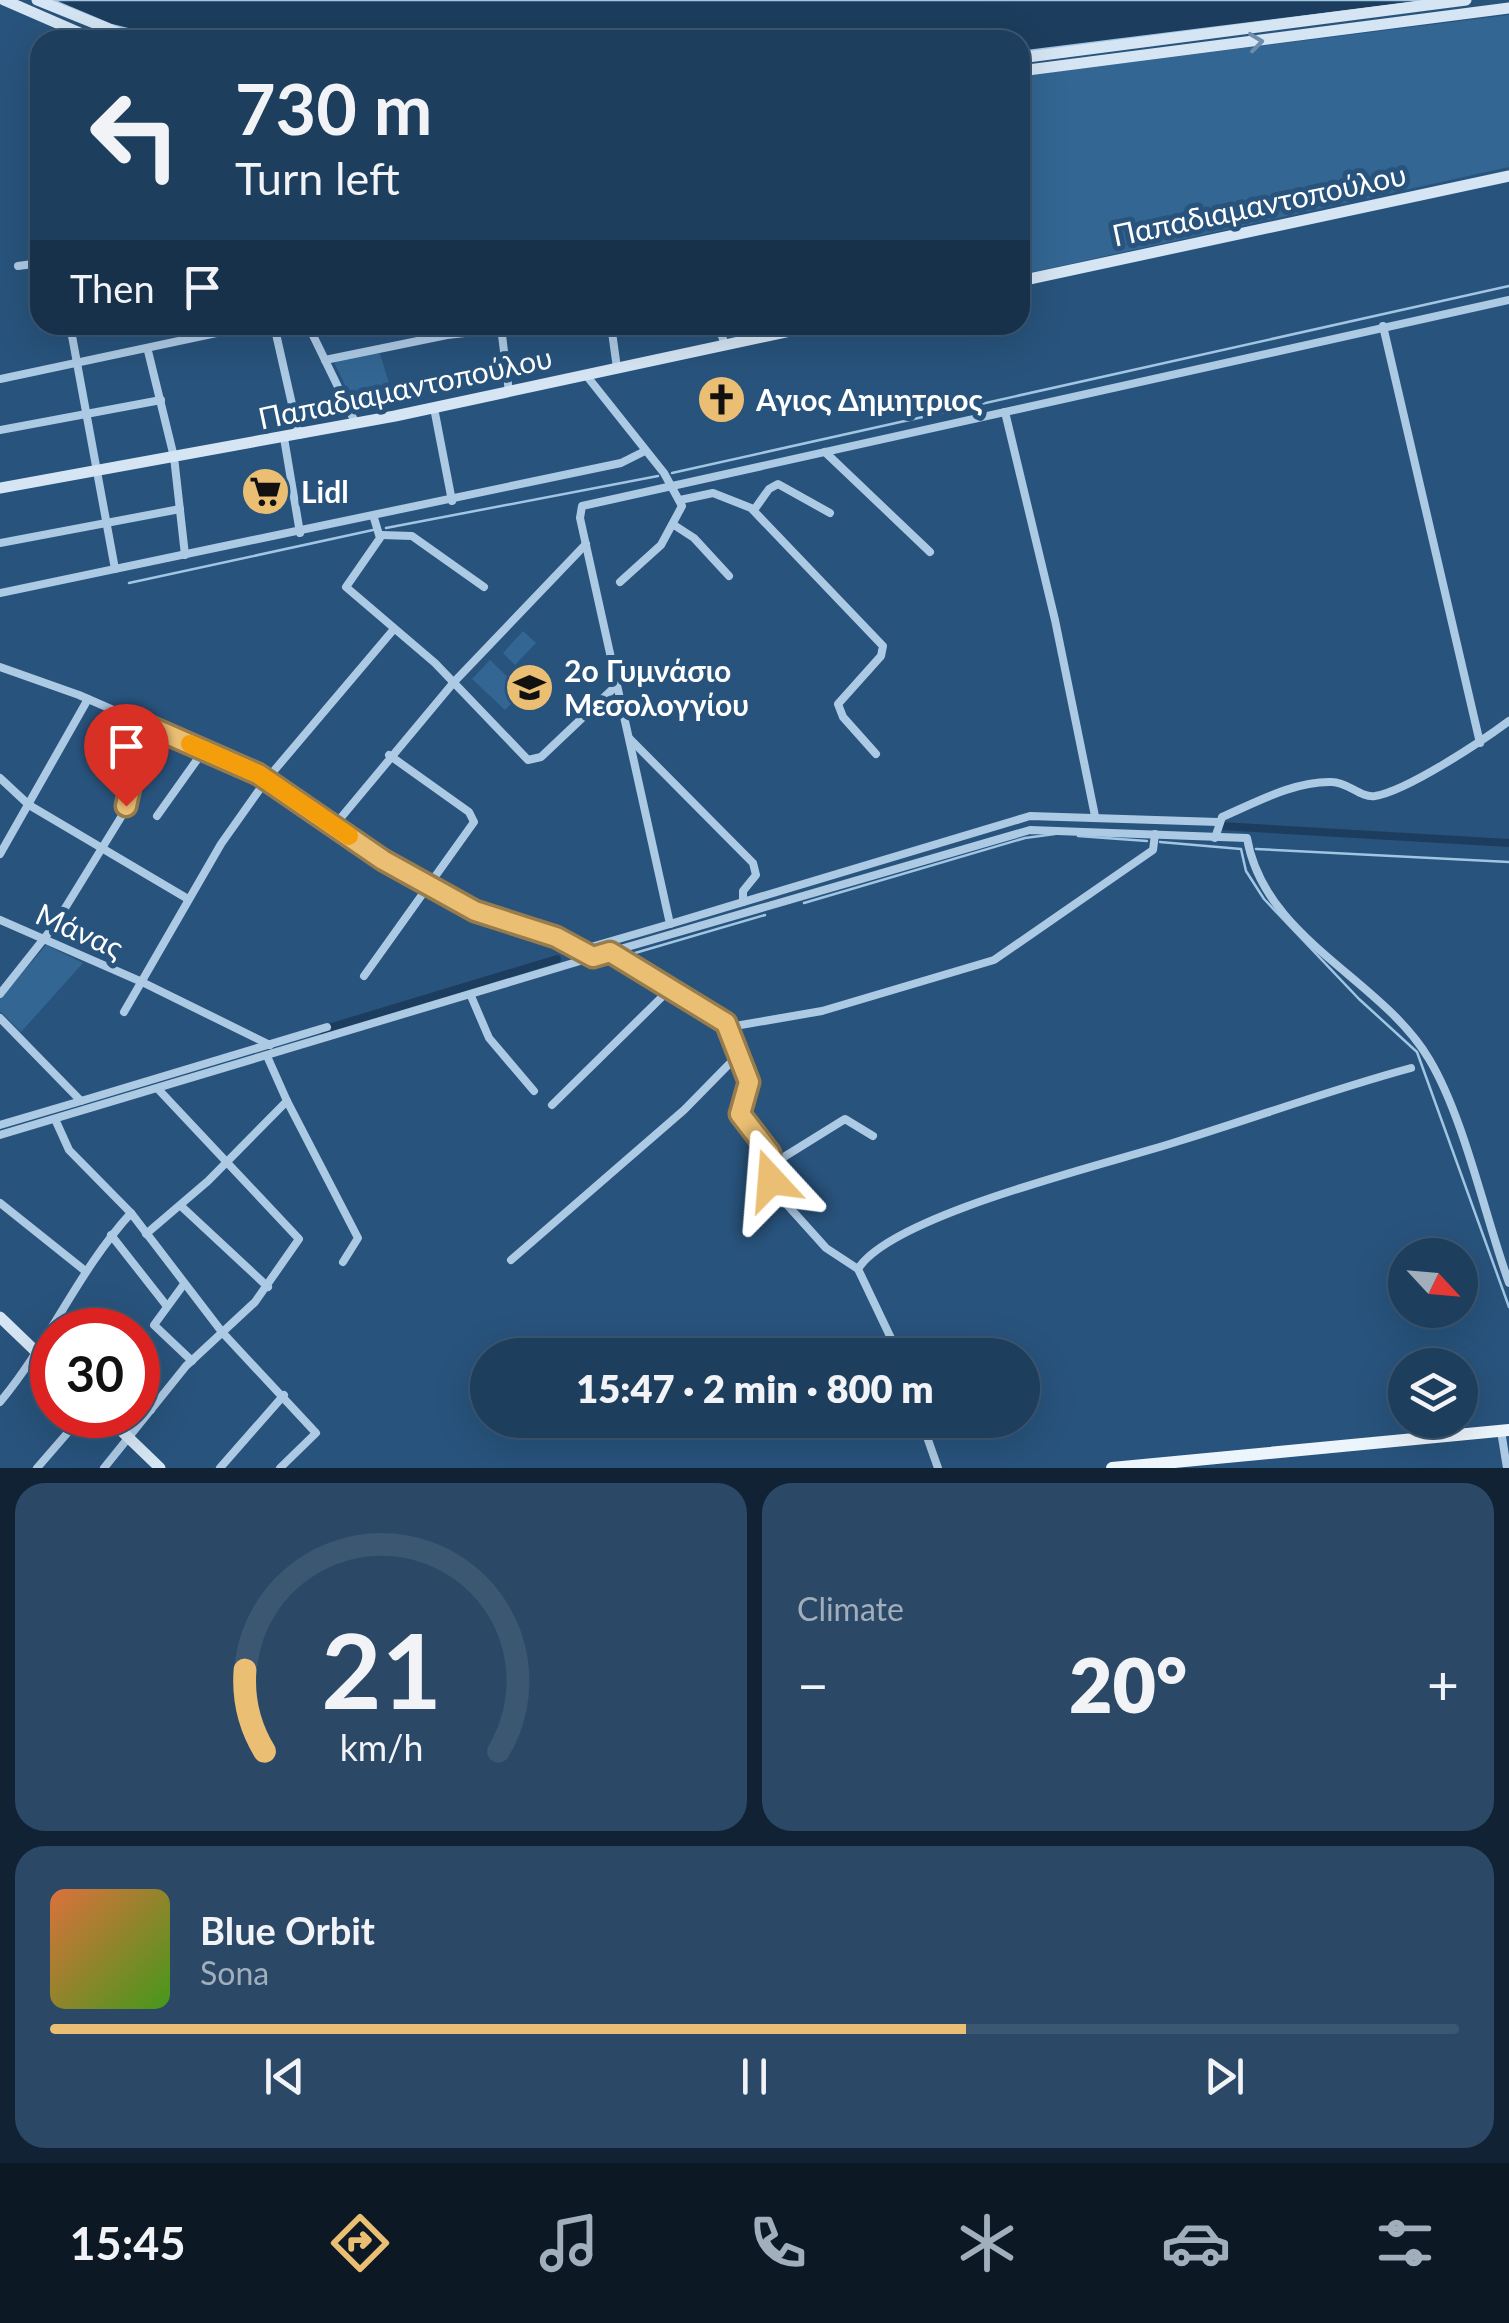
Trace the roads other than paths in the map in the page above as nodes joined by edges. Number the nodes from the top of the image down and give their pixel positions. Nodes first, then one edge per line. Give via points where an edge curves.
1 (4, 0) edge
2 (37, 0) edge
3 (1466, 0) edge
4 (1509, 8) edge
5 (73, 30) edge
6 (111, 30) edge
7 (1030, 57) edge
8 (1030, 70) edge
9 (1509, 176) edge
10 (30, 264) edge
11 (18, 266) dead end
12 (1030, 280) edge
13 (1509, 300) edge
14 (1383, 326) junction
15 (72, 335) edge
16 (213, 335) edge
17 (276, 335) edge
18 (313, 335) edge
19 (450, 335) edge
20 (502, 335) edge
21 (612, 335) edge
22 (722, 335) edge
23 (772, 335) edge
24 (725, 345) junction
25 (148, 351) junction
26 (325, 360) junction
27 (79, 364) junction
28 (617, 368) junction
29 (586, 375) junction
30 (0, 379) edge
31 (509, 392) junction
32 (161, 400) junction
33 (434, 408) junction
34 (1006, 412) junction
35 (86, 414) junction
36 (356, 424) junction
37 (0, 430) edge
38 (299, 435) junction
39 (284, 438) junction
40 (645, 450) junction
41 (825, 452) junction
42 (174, 457) junction
43 (98, 470) junction
44 (672, 486) junction
45 (0, 488) edge
46 (680, 500) junction
47 (452, 501) junction
48 (180, 509) junction
49 (754, 510) junction
50 (830, 512) dead end
51 (374, 518) junction
52 (107, 522) junction
53 (674, 525) junction
54 (300, 533) junction
55 (381, 535) junction
56 (0, 543) edge
57 (586, 544) junction
58 (930, 552) dead end
59 (185, 555) junction
60 (115, 568) junction
61 (729, 576) dead end
62 (620, 582) dead end
63 (484, 586) dead end
64 (0, 594) edge
65 (394, 629) junction
66 (0, 667) edge
67 (454, 682) junction
68 (616, 686) junction
69 (88, 699) junction
70 (1509, 720) edge
71 (144, 724) junction
72 (628, 737) junction
73 (1480, 743) junction
74 (204, 750) junction
75 (876, 754) dead end
76 (390, 755) junction
77 (0, 778) edge
78 (268, 779) junction
79 (28, 805) junction
80 (157, 816) dead end
81 (1095, 816) junction
82 (1218, 822) junction
83 (334, 826) junction
84 (1155, 834) junction
85 (1215, 838) junction
86 (102, 847) junction
87 (0, 854) edge
88 (430, 887) junction
89 (188, 899) junction
90 (743, 902) junction
91 (0, 920) edge
92 (670, 924) junction
93 (45, 938) junction
94 (584, 949) junction
95 (610, 952) junction
96 (593, 957) junction
97 (364, 976) dead end
98 (142, 982) junction
99 (669, 990) junction
100 (0, 994) edge
101 (471, 996) junction
102 (124, 1012) dead end
103 (0, 1018) edge
104 (327, 1027) dead end
105 (729, 1028) junction
106 (270, 1045) junction
107 (740, 1053) junction
108 (266, 1056) junction
109 (1412, 1068) dead end
110 (158, 1089) junction
111 (534, 1090) dead end
112 (81, 1100) junction
113 (287, 1101) junction
114 (552, 1104) dead end
115 (56, 1119) junction
116 (0, 1124) edge
117 (0, 1136) edge
118 (873, 1136) dead end
119 (224, 1164) junction
120 (771, 1164) junction
121 (0, 1203) edge
122 (181, 1206) junction
123 (131, 1213) junction
124 (146, 1234) junction
125 (111, 1235) junction
126 (511, 1260) dead end
127 (343, 1262) dead end
128 (84, 1270) junction
129 (858, 1270) junction
130 (1509, 1283) edge
131 (184, 1284) junction
132 (268, 1287) junction
133 (166, 1305) junction
134 (64, 1308) edge
135 (0, 1317) edge
136 (222, 1332) junction
137 (891, 1338) edge
138 (30, 1346) edge
139 (192, 1361) junction
140 (30, 1366) edge
141 (284, 1395) junction
142 (160, 1399) edge
143 (0, 1402) edge
144 (1505, 1430) edge
145 (63, 1438) edge
146 (128, 1438) joint
147 (927, 1438) edge
148 (37, 1468) edge
149 (104, 1468) edge
150 (160, 1468) edge
151 (220, 1468) edge
152 (280, 1468) edge
153 (938, 1468) edge
154 (1112, 1468) edge
155 (1507, 1468) edge

1 - 5 main road
2 - 6 main road
3 - 7 main road
8 -> 4 main road
9 - 12 main road, Παπαδιαμαντοπούλου
10 - 11 street
13 - 14 street
14 - 34 street
14 - 73 street
15 - 27 street
16 - 25 street
17 - 38 street
18 - 26 street
19 - 26 street
20 - 31 street
21 - 28 street
22 - 24 street
23 - 24 main road, Παπαδιαμαντοπούλου
24 - 28 main road, Παπαδιαμαντοπούλου
25 - 27 street
25 - 32 street
26 - 36 street
27 - 30 street
27 - 35 street
28 - 29 main road, Παπαδιαμαντοπούλου
29 - 31 main road, Παπαδιαμαντοπούλου
29 - 40 street
31 - 33 main road, Παπαδιαμαντοπούλου
32 - 35 street
32 - 42 street
33 - 36 main road, Παπαδιαμαντοπούλου
33 - 47 street
34 - 41 street
34 - 81 street
35 - 37 street
35 - 43 street
36 - 38 main road, Παπαδιαμαντοπούλου
38 - 39 main road, Παπαδιαμαντοπούλου
39 - 42 main road, Παπαδιαμαντοπούλου
39 - 54 street
40 - 44 street
40 - 47 street via 621,463
41 - 44 street
41 - 58 street
42 - 43 main road, Παπαδιαμαντοπούλου
42 - 48 street
43 - 45 main road, Παπαδιαμαντοπούλου
43 - 52 street
44 - 46 street
44 - 57 street via 582,506
46 - 49 street via 716,493
46 - 53 street
47 - 51 street
48 - 52 street
48 - 59 street
49 - 50 street via 778,484
49 - 75 street via 882,646 881,656 838,704
51 - 54 street
51 - 55 street
52 - 56 street
52 - 60 street
53 - 61 street
53 - 62 street
54 - 59 street
55 - 63 street via 412,536
55 - 65 street via 346,586
57 - 67 street
57 - 68 street
59 - 60 street
60 - 64 street
65 - 67 street
65 - 78 street
66 - 69 street
67 - 68 street via 532,762
67 - 76 street
68 - 72 street
69 - 71 street
69 - 79 street
70 - 73 street
71 - 74 street
71 - 86 street via 126,806
72 - 90 street via 753,863 756,874
72 - 92 street
73 - 82 street via 1376,796 1342,783 1311,783
74 - 78 street
74 - 80 street
76 - 83 street
76 - 88 street via 474,818
77 - 79 street
78 - 83 street
78 - 89 street
79 - 86 street
79 - 87 street
81 - 82 street
81 - 90 street via 1017,819
82 - 85 street
83 - 88 street
84 - 85 street
84 - 95 street via 1015,832
84 - 105 street via 1153,850 994,960 822,1012
85 - 130 street via 1247,838 1266,892 1427,1055
86 - 89 street
86 - 93 street
88 - 94 street via 486,916
88 - 97 street
89 - 98 street
90 - 92 street
91 - 93 street, Μάνας
92 - 94 street
93 - 98 street, Μάνας
93 - 100 street
94 - 96 street
95 - 96 street
95 - 99 street
96 - 101 street
98 - 102 street
98 - 106 street, Μάνας
99 - 105 street
99 - 114 street
101 - 108 street
101 - 111 street via 488,1038
103 - 112 street
104 - 106 street
105 - 107 street
106 - 112 street
107 - 120 street via 749,1084 740,1114
107 - 126 street
108 - 110 street
108 - 113 street
109 - 129 street via 948,1215 874,1252
110 - 115 street
110 - 119 street
112 - 116 street
113 - 119 street
113 - 127 street via 358,1238
115 - 117 street
115 - 123 street via 72,1154
118 - 120 street via 842,1120
119 - 122 street
119 - 132 street via 298,1236
120 - 129 street via 771,1180 785,1203 826,1248
121 - 128 street
122 - 124 street
122 - 132 street
123 - 124 street
123 - 125 street
124 - 131 street
125 - 128 street
125 - 133 street
128 - 134 street
129 - 137 street
131 - 133 street
131 - 136 street
132 - 136 street
133 - 139 street via 156,1327
135 - 138 main road
136 - 139 street
136 - 141 street
139 - 142 street
140 - 143 street
141 - 151 street
141 - 152 street via 316,1433
144 - 154 main road
144 - 155 street
145 - 148 street
146 - 149 street
146 - 150 main road
147 - 153 street

